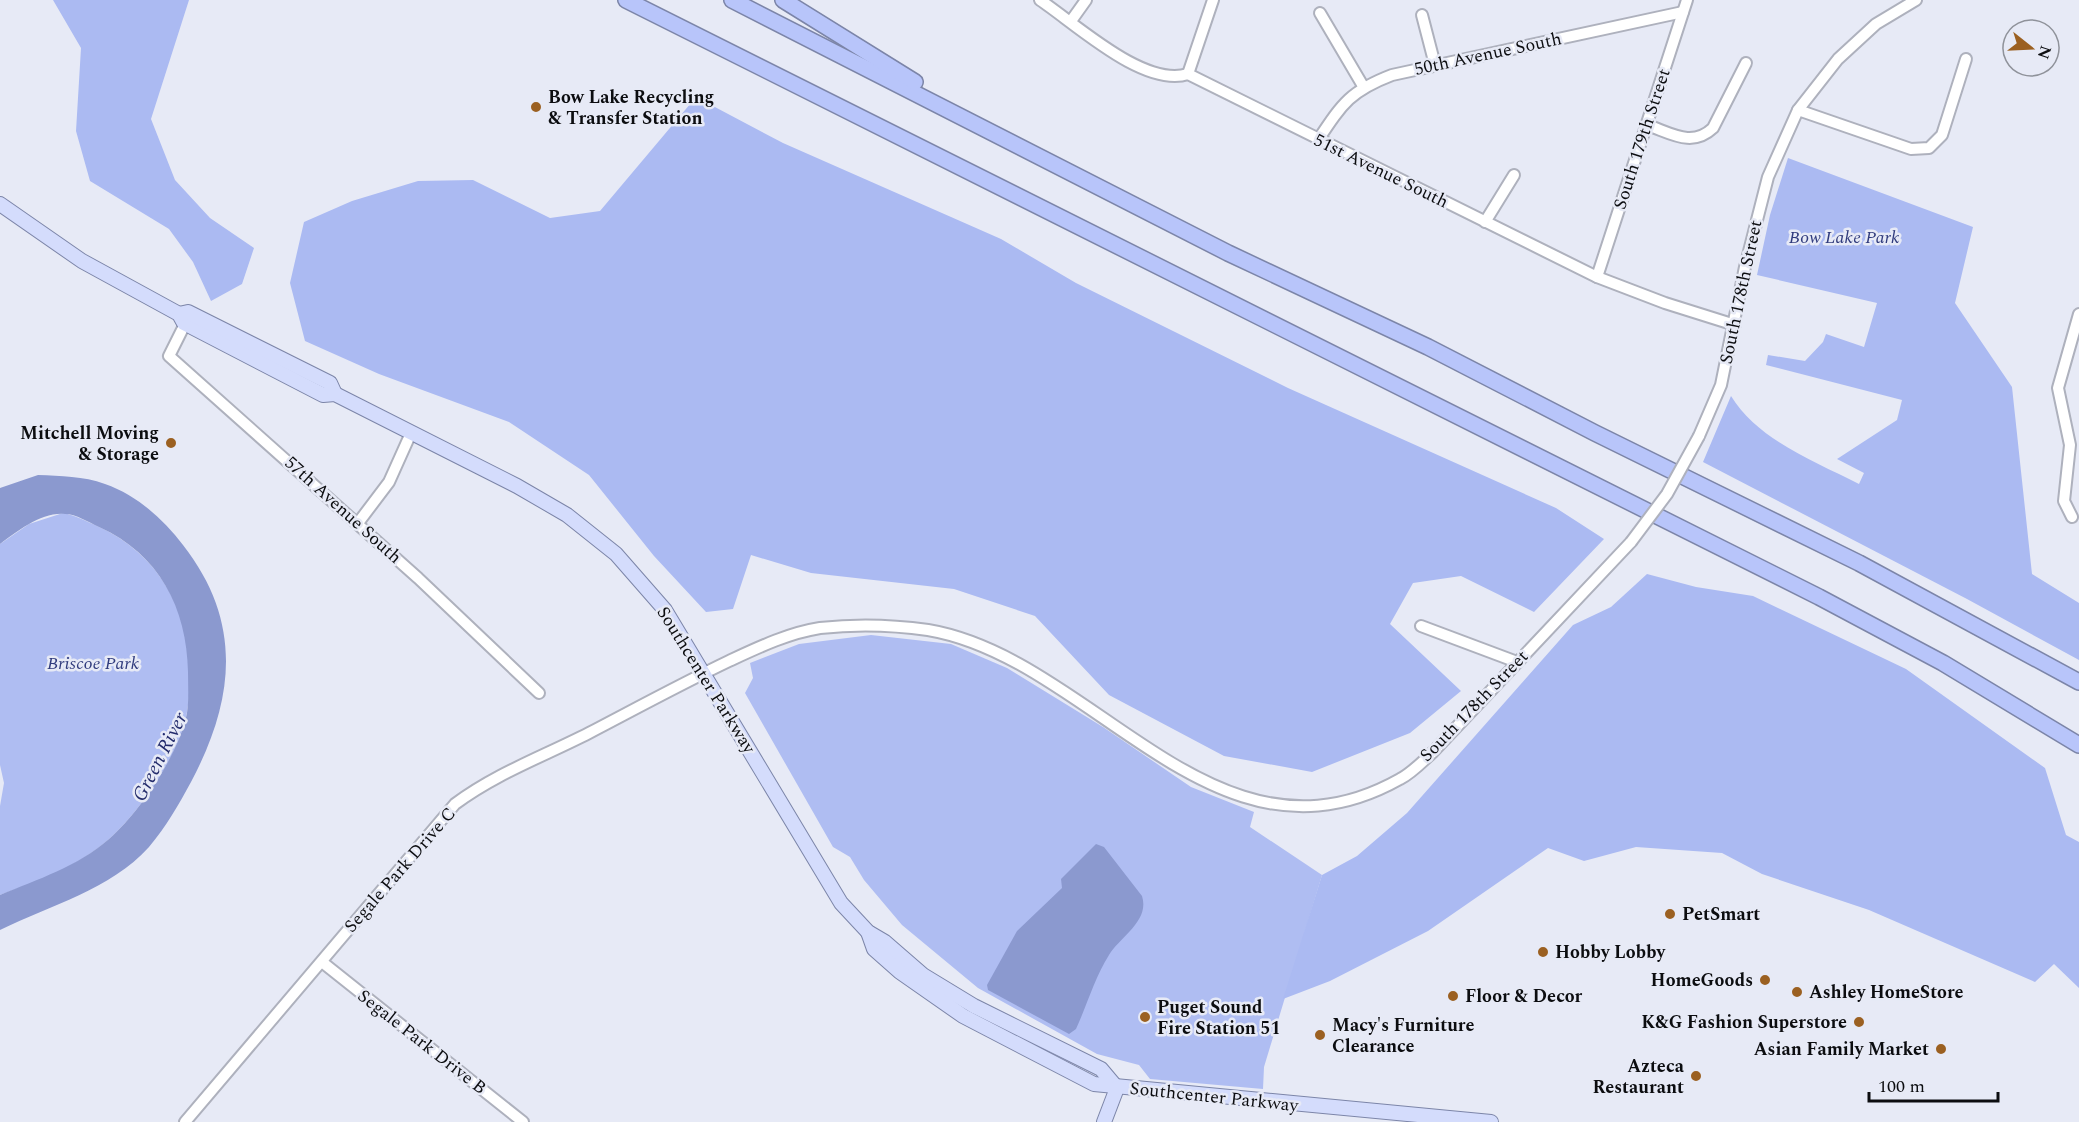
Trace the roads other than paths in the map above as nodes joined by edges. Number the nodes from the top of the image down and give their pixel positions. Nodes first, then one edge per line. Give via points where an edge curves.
1 (732, 0) edge
2 (783, 0) edge
3 (1040, 0) edge
4 (1086, 0) edge
5 (1212, 0) edge
6 (1687, 0) edge
7 (1916, 0) edge
8 (627, 1) edge
9 (1683, 12) junction
10 (1320, 13) dead end
11 (1422, 15) dead end
12 (1071, 21) junction
13 (1966, 59) dead end
14 (1746, 63) dead end
15 (1435, 65) junction
16 (1188, 75) junction
17 (1363, 86) junction
18 (1798, 110) junction
19 (978, 123) junction
20 (1647, 125) junction
21 (1317, 140) junction
22 (1514, 175) dead end
23 (0, 204) edge
24 (1485, 222) junction
25 (1597, 277) junction
26 (2079, 314) edge
27 (182, 319) junction
28 (1735, 325) junction
29 (411, 433) junction
30 (2072, 517) dead end
31 (358, 523) junction
32 (1421, 626) dead end
33 (1517, 662) junction
34 (704, 673) junction
35 (2079, 682) edge
36 (539, 693) dead end
37 (2079, 745) edge
38 (322, 962) junction
39 (1117, 1088) junction
40 (185, 1122) edge
41 (523, 1122) edge
42 (1104, 1122) edge
43 (1491, 1122) edge

1 - 19 highway
2 - 19 highway
3 - 12 street, 51st Avenue South
4 - 12 street
5 - 16 street
6 - 9 street, South 179th Street
7 - 18 street, South 178th Street via 1876,24 1838,59
8 - 37 highway via 1770,572 1943,663
9 - 15 street, 50th Avenue South
9 - 20 street, South 179th Street
10 - 17 street
11 - 15 street
12 - 16 street, 51st Avenue South via 1129,64 1175,78
13 - 18 street via 1942,135 1929,148 1911,149
14 - 20 street via 1713,128 1705,136 1693,140
15 - 17 street, 50th Avenue South
16 - 21 street, 51st Avenue South
17 - 21 street, 50th Avenue South via 1341,107
18 - 28 street, South 178th Street via 1774,159 1761,198
19 - 35 highway via 1228,253 1428,347 1859,563
20 - 25 street, South 179th Street
21 - 24 street, 51st Avenue South
22 - 24 street
23 - 27 main road, Southcenter Parkway via 82,261
24 - 25 street, 51st Avenue South
25 - 28 street, 51st Avenue South
26 - 30 street via 2058,388 2070,445 2064,501
27 - 29 main road, Southcenter Parkway via 188,312 288,361 330,383 334,394
27 - 31 street, 57th Avenue South via 169,356
28 - 33 street, South 178th Street, bridge via 1720,385 1699,436 1667,494 1631,542
29 - 31 street via 389,482
29 - 34 main road, Southcenter Parkway via 567,515 616,554 665,610
31 - 36 street, 57th Avenue South
32 - 33 street
33 - 34 street, South 178th Street via 1433,752 1401,779 1356,798 1321,805 1275,805 1234,795 1191,776 1025,668 979,644 930,631 878,625 818,628 766,644
34 - 38 street, Segale Park Drive C via 499,774 455,804
34 - 39 main road, Southcenter Parkway via 841,903 868,932 874,949 963,1016 1094,1084
38 - 40 street, Segale Park Drive C
38 - 41 street, Segale Park Drive B
39 - 42 main road
39 - 43 main road, Southcenter Parkway

